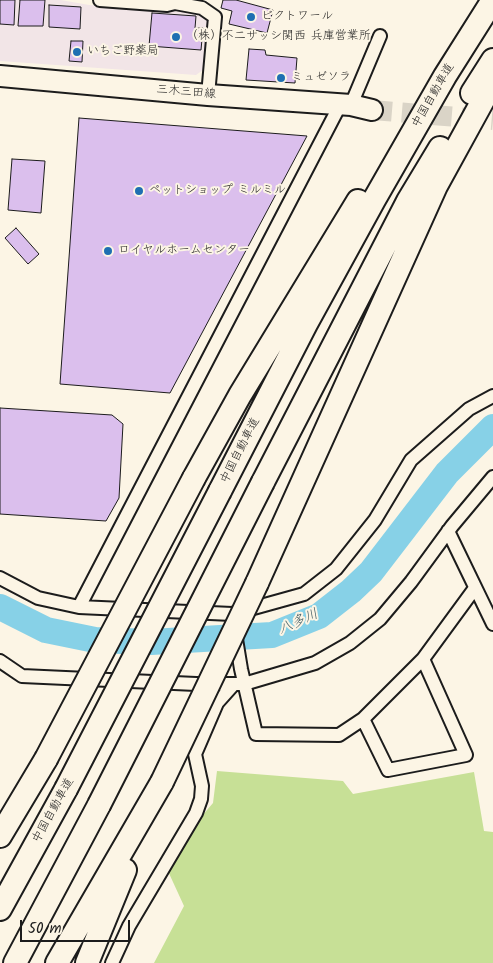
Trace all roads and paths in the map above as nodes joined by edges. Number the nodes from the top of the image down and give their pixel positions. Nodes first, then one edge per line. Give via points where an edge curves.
1 (100, 0) edge
2 (493, 0) edge
3 (176, 2) edge
4 (380, 36) dead end
5 (493, 60) edge
6 (0, 76) edge
7 (445, 76) junction
8 (493, 82) edge
9 (208, 95) junction
10 (345, 105) junction
11 (372, 110) tunnel mouth
12 (493, 396) edge
13 (493, 477) edge
14 (448, 531) junction
15 (0, 578) edge
16 (475, 588) junction
17 (79, 607) junction
18 (232, 614) junction
19 (493, 624) edge
20 (423, 660) junction
21 (0, 662) edge
22 (239, 684) junction
23 (363, 718) junction
24 (46, 759) junction
25 (162, 782) junction
26 (0, 808) edge
27 (0, 836) edge
28 (0, 909) edge
29 (15, 963) edge
30 (57, 963) edge
31 (87, 963) edge
32 (112, 963) edge

1 - 3 street via 166,5
2 - 7 highway, 中国自動車道
3 - 9 street via 202,8 214,17
4 - 10 street
5 - 29 highway, bridge via 408,201
6 - 9 main road, 三木三田線
7 - 24 highway, bridge via 356,203 240,396
7 - 28 highway, 中国自動車道, bridge via 315,308 66,789
8 - 25 highway, bridge via 436,186 257,583
9 - 10 main road, 三木三田線
10 - 11 main road, 三木三田線
10 - 17 street
12 - 18 street via 469,409 411,460 375,520 336,569 304,594
13 - 14 street
14 - 16 street
14 - 22 street via 380,619 350,643 315,663
15 - 17 street via 38,598
16 - 19 street
16 - 20 street
17 - 18 street
18 - 22 street, bridge via 241,670
20 - 23 street
20 - 23 street via 466,755 388,770
21 - 22 street via 22,676
22 - 23 street via 256,734 339,735
22 - 32 street via 217,704 196,754 202,786 196,813 129,926
24 - 26 highway via 16,784
24 - 27 highway
25 - 30 highway
25 - 31 highway

